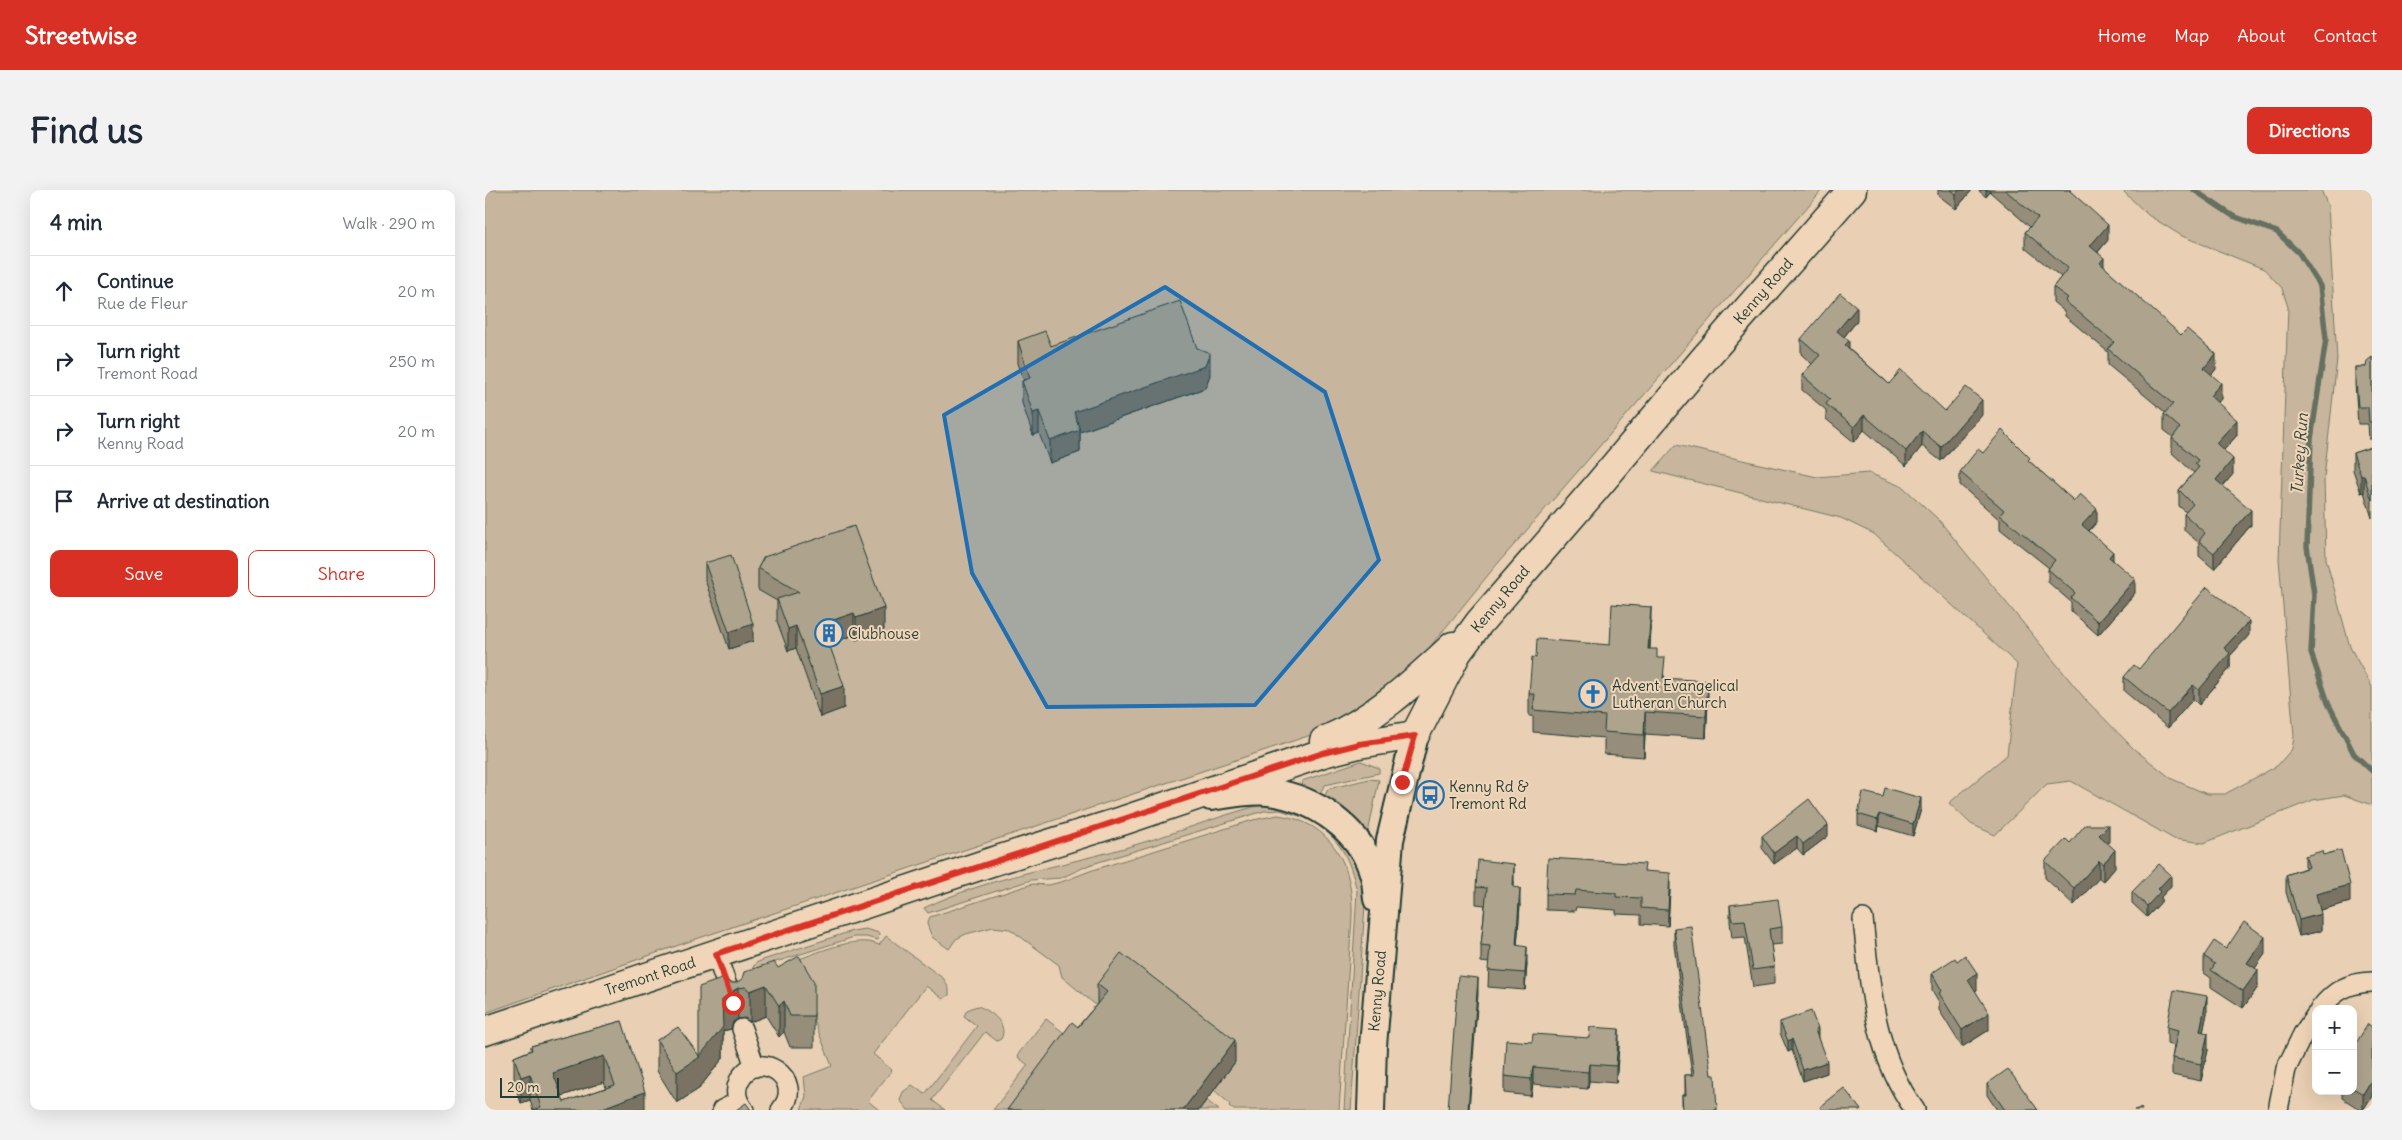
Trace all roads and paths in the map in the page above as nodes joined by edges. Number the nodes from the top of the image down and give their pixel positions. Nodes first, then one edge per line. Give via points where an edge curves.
1 (1852, 190) edge
2 (1479, 623) junction
3 (1415, 736) junction
4 (1165, 806) junction
5 (1863, 919) dead end
6 (1381, 939) junction
7 (716, 954) junction
8 (2372, 982) edge
9 (733, 1003) edge
10 (2324, 1005) edge
11 (2312, 1021) edge
12 (742, 1029) dead end
13 (485, 1031) edge
14 (755, 1066) junction
15 (735, 1108) edge
16 (781, 1110) edge
17 (1371, 1110) edge
18 (1915, 1110) edge
19 (2278, 1110) edge

1 - 2 main road, Kenny Road
2 - 3 main road, Kenny Road via 1457,653
2 - 4 main road via 1412,684 1359,724 1290,755 1178,795
3 - 4 main road, Tremont Road via 1323,753
3 - 6 main road, Kenny Road via 1390,840
4 - 6 main road via 1229,794 1267,792 1315,806 1348,830 1363,849 1374,876
4 - 7 main road, Tremont Road
5 - 18 street via 1871,1001 1879,1036 1893,1072
6 - 17 main road, Kenny Road
7 - 9 street
7 - 13 main road, Tremont Road
8 - 10 street via 2356,982 2341,987
11 - 19 street via 2285,1069
12 - 14 street
14 - 15 street via 743,1074 736,1088
14 - 16 street via 768,1066 780,1072 788,1084 789,1097

